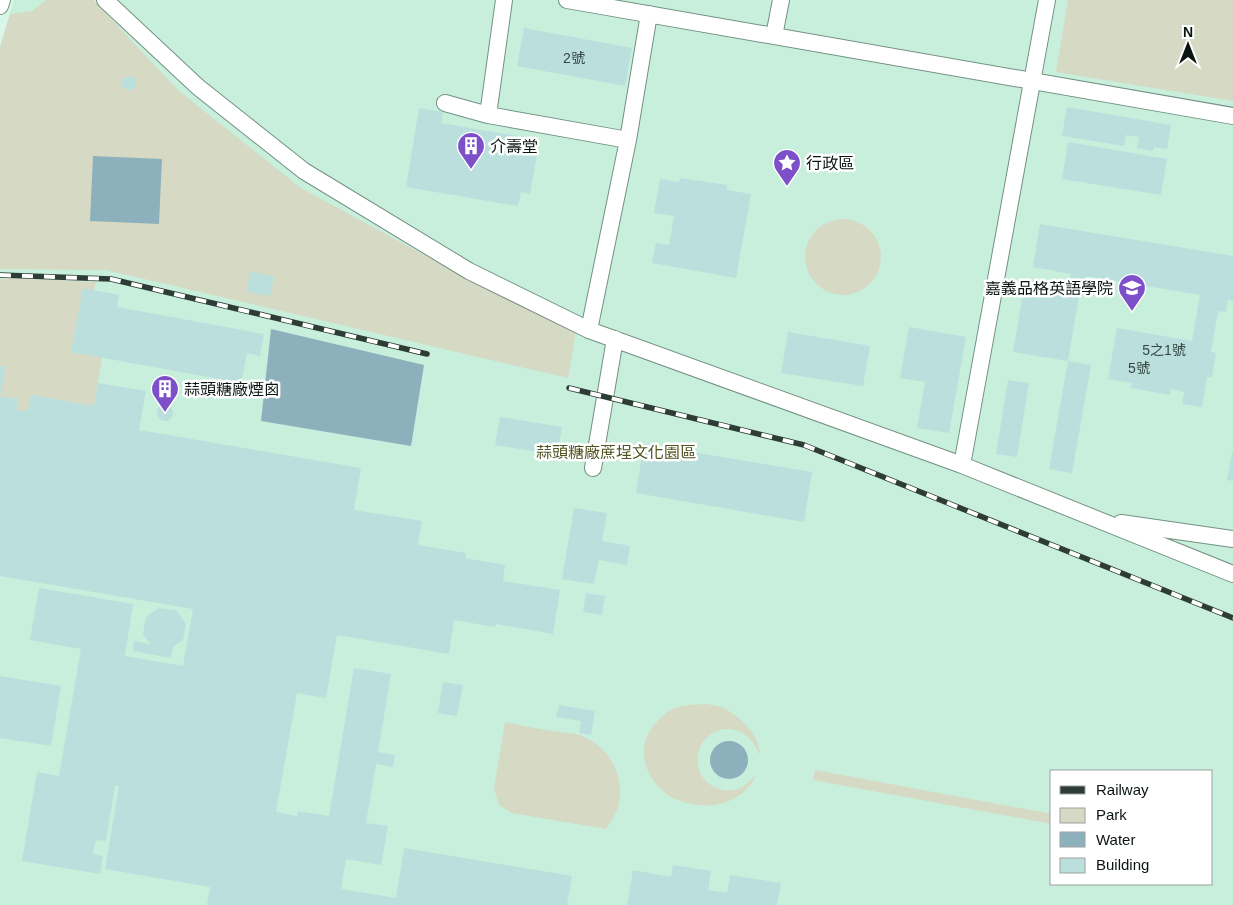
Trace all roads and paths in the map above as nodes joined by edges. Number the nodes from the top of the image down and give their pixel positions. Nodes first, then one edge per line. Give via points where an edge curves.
1 (2, 0) edge
2 (106, 0) edge
3 (504, 0) edge
4 (566, 0) edge
5 (781, 0) edge
6 (1047, 0) edge
7 (0, 6) edge
8 (649, 14) junction
9 (774, 36) junction
10 (1032, 81) junction
11 (445, 103) dead end
12 (488, 114) junction
13 (1233, 116) edge
14 (628, 140) junction
15 (589, 330) junction
16 (615, 340) junction
17 (962, 465) junction
18 (594, 468) dead end
19 (1094, 519) junction
20 (1233, 540) edge
21 (1233, 574) edge

1 - 7 lane
2 - 15 lane via 198,87 304,171 469,271
3 - 12 lane
4 - 8 lane
5 - 9 lane
6 - 10 lane
8 - 9 lane
8 - 14 lane
9 - 10 lane
10 - 13 lane
10 - 17 lane
11 - 12 lane
12 - 14 lane
14 - 15 lane
15 - 16 lane
16 - 17 lane
16 - 18 lane
17 - 19 lane
19 - 20 lane
19 - 21 lane

